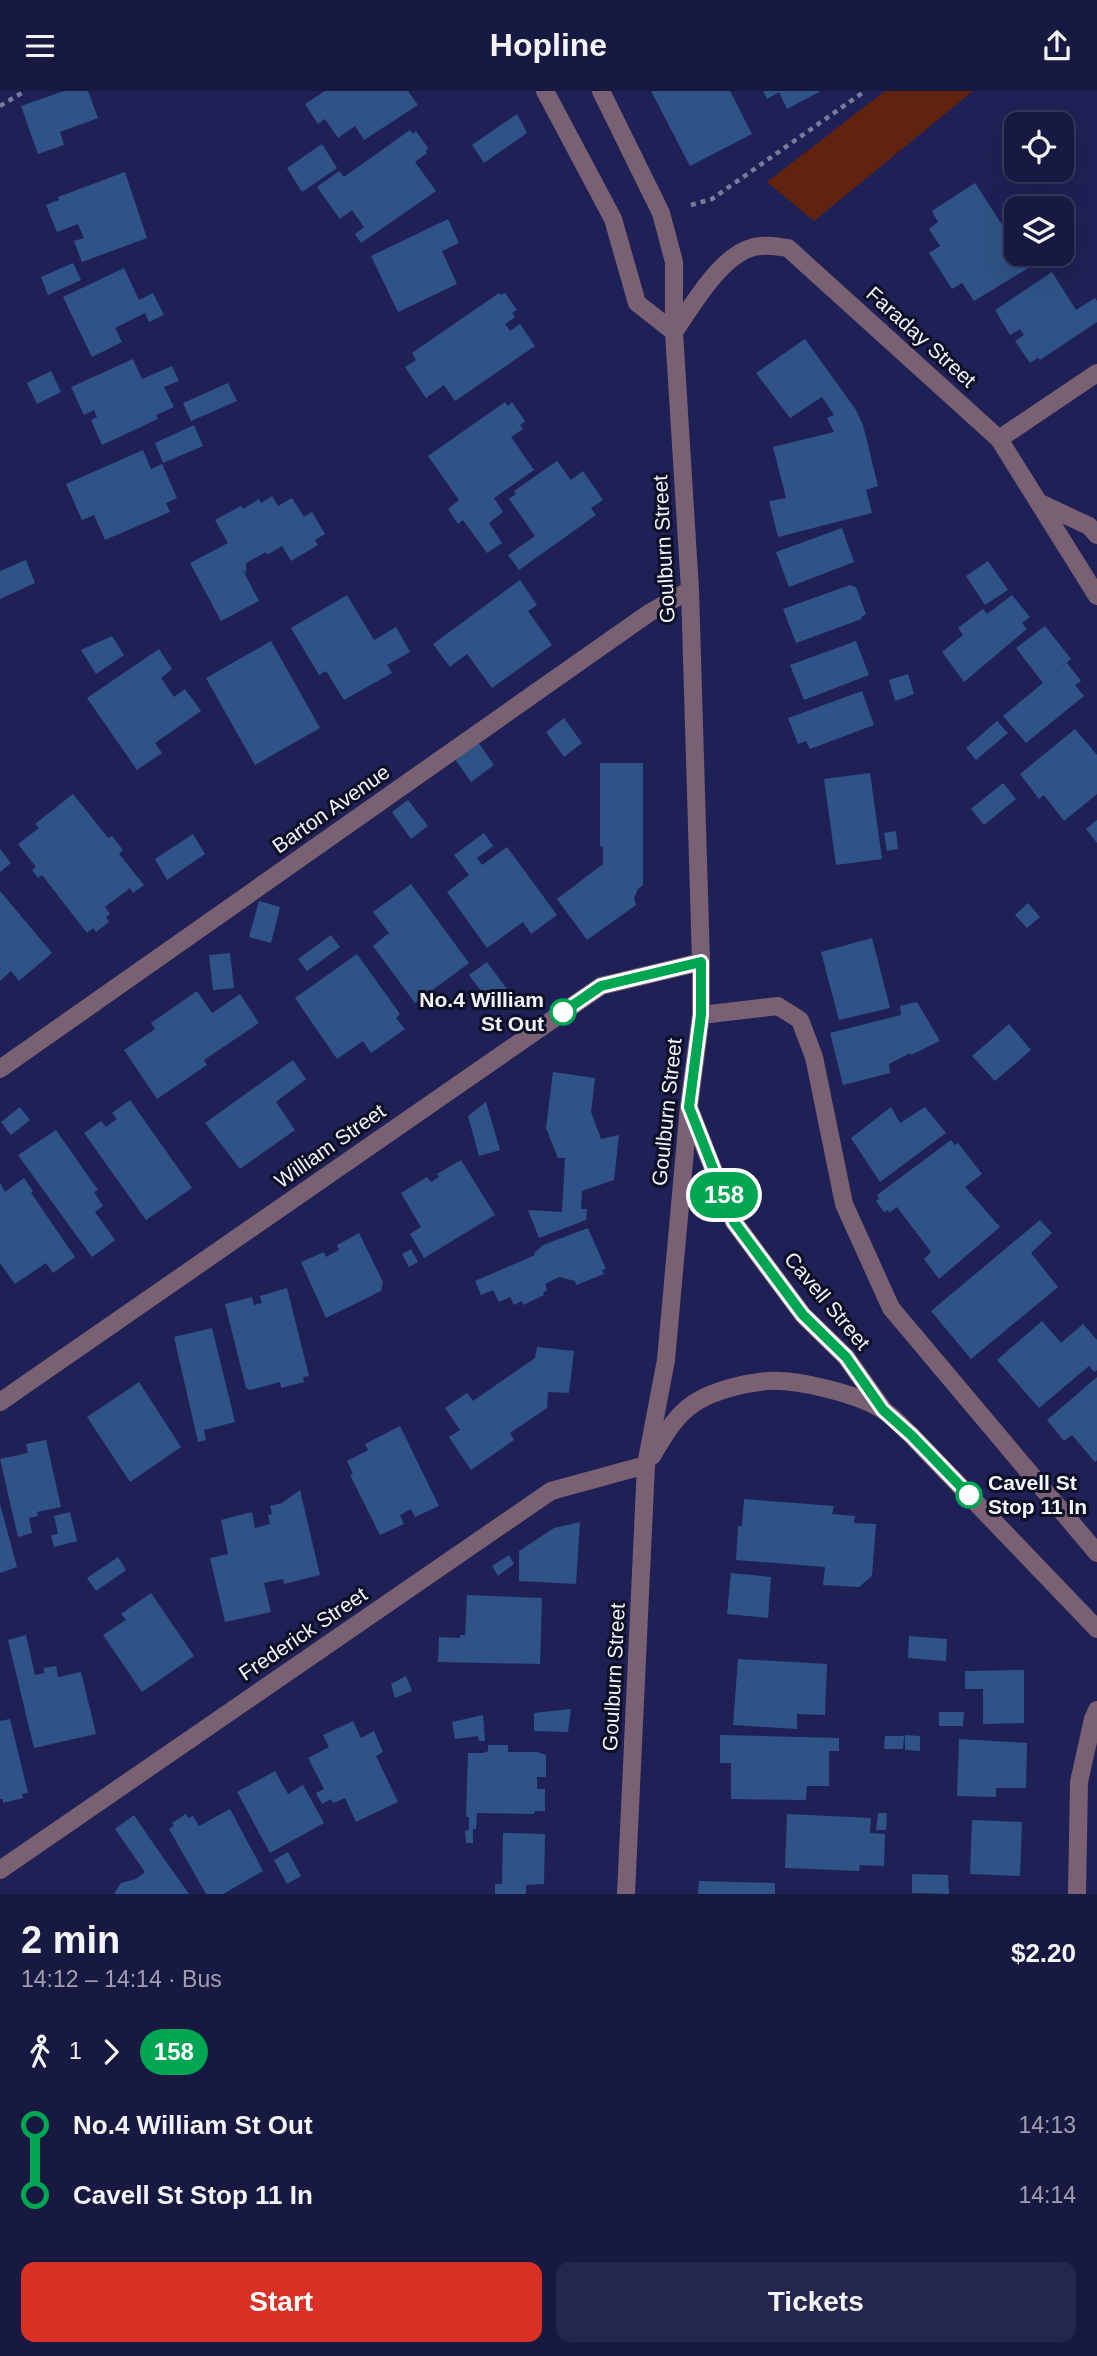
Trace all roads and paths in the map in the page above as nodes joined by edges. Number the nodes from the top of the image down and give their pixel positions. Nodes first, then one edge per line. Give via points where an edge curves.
1 (25, 91) edge
2 (545, 91) edge
3 (601, 91) edge
4 (865, 91) edge
5 (0, 106) edge
6 (661, 213) junction
7 (674, 332) junction
8 (1097, 373) edge
9 (999, 439) junction
10 (1040, 503) junction
11 (1097, 535) edge
12 (690, 590) junction
13 (1097, 596) edge
14 (701, 962) junction
15 (701, 1015) junction
16 (0, 1069) edge
17 (689, 1107) junction
18 (0, 1402) edge
19 (883, 1410) junction
20 (646, 1465) junction
21 (1097, 1553) edge
22 (1097, 1629) edge
23 (1097, 1710) edge
24 (0, 1870) edge
25 (626, 1894) edge
26 (1077, 1894) edge

1 - 5 path
2 - 7 street via 613,219 637,303
3 - 6 street, Goulburn Street
4 - 6 path via 712,199
6 - 7 street, Goulburn Street via 674,262
7 - 9 street, Faraday Street via 716,273 736,255 759,246 788,248
7 - 12 street, Goulburn Street
8 - 9 street
9 - 10 street, Faraday Street
10 - 11 street via 1089,526
10 - 13 street, Faraday Street
12 - 14 street, Goulburn Street
12 - 16 street, Barton Avenue via 638,621
14 - 15 street, Goulburn Street
14 - 18 street, William Street via 601,986
15 - 17 street, Goulburn Street
15 - 21 street via 778,1006 800,1020 814,1056 844,1204 891,1308
17 - 19 street, Cavell Street via 734,1222 803,1315 846,1357
17 - 20 street, Goulburn Street via 666,1360
19 - 20 street, Cavell Street via 849,1394 805,1385 770,1381 734,1387 697,1401 675,1420
19 - 22 street, Cavell Street
20 - 24 street, Frederick Street via 551,1491
20 - 25 street, Goulburn Street
23 - 26 street via 1079,1783

